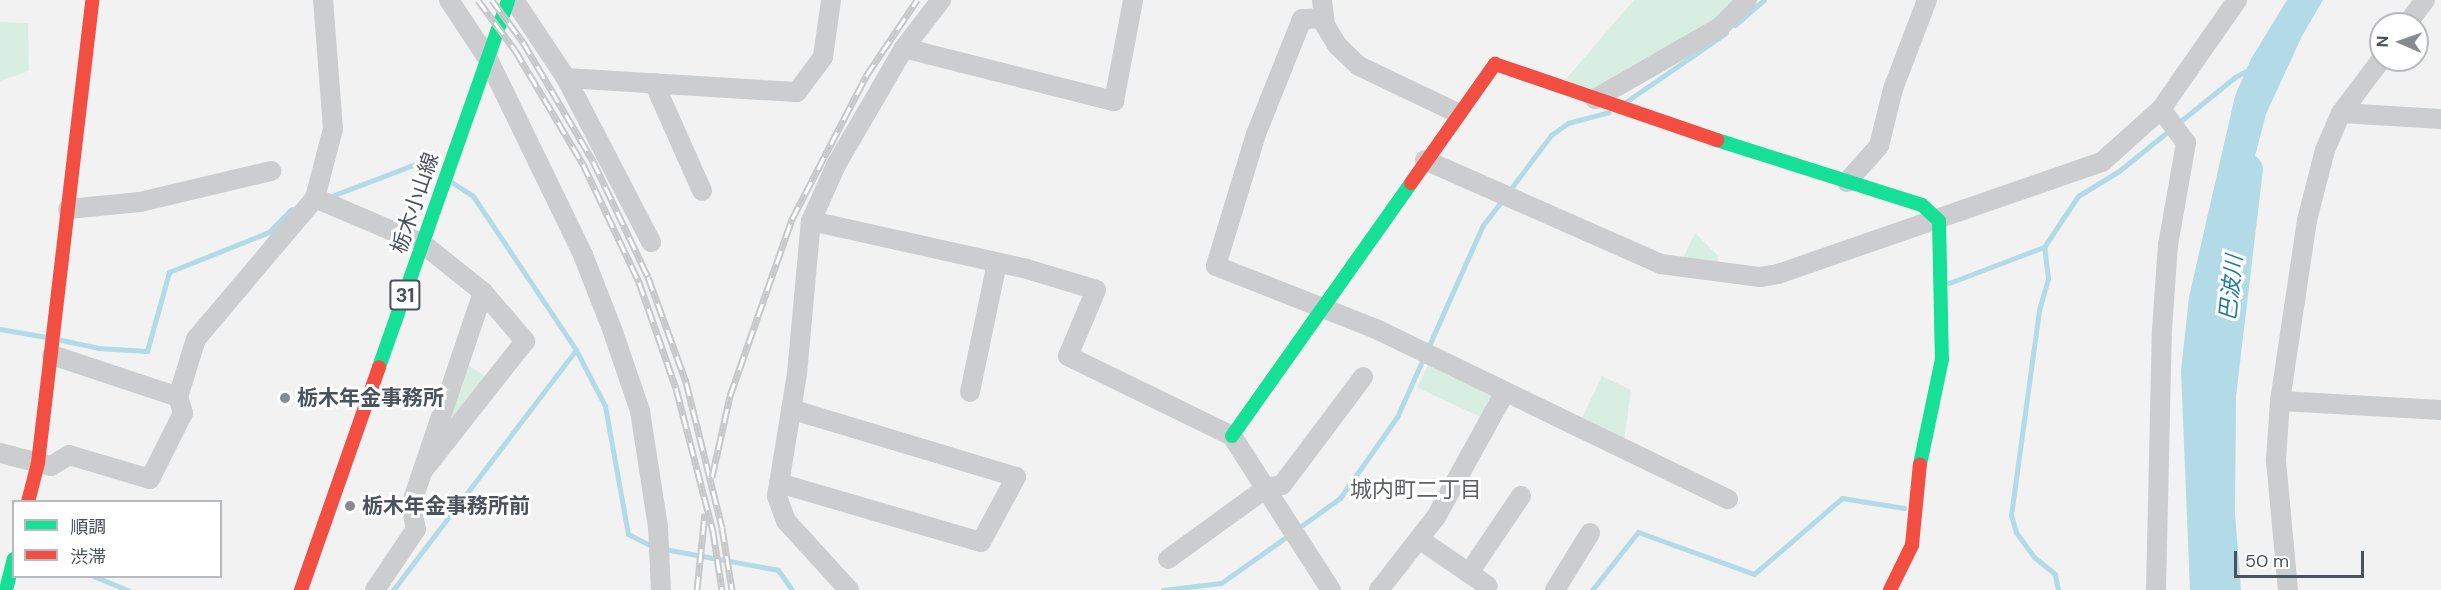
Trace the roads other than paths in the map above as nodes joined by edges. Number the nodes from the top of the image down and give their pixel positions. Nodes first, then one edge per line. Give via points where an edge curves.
1 (92, 0) edge
2 (323, 0) edge
3 (449, 0) edge
4 (508, 0) edge
5 (514, 0) edge
6 (831, 0) edge
7 (941, 0) edge
8 (1133, 0) edge
9 (1747, 0) edge
10 (1927, 0) edge
11 (2238, 0) edge
12 (1323, 9) edge
13 (904, 48) junction
14 (488, 59) junction
15 (2372, 72) edge
16 (566, 78) junction
17 (654, 83) junction
18 (1595, 99) junction
19 (2161, 109) junction
20 (1457, 113) junction
21 (2342, 113) junction
22 (2441, 119) edge
23 (1425, 160) junction
24 (271, 171) dead end
25 (1847, 182) junction
26 (702, 191) dead end
27 (315, 198) junction
28 (68, 209) junction
29 (811, 221) junction
30 (1939, 221) junction
31 (651, 242) dead end
32 (423, 244) junction
33 (998, 262) junction
34 (483, 292) junction
35 (1325, 306) junction
36 (52, 355) junction
37 (1363, 376) dead end
38 (970, 392) dead end
39 (1505, 392) junction
40 (178, 397) junction
41 (2280, 401) junction
42 (791, 409) junction
43 (2441, 410) edge
44 (1232, 435) junction
45 (0, 453) edge
46 (38, 463) junction
47 (425, 468) junction
48 (779, 483) junction
49 (1266, 488) junction
50 (1521, 496) dead end
51 (1728, 499) dead end
52 (28, 500) edge
53 (1590, 534) dead end
54 (1419, 539) junction
55 (1168, 559) dead end
56 (12, 567) edge
57 (1469, 573) junction
58 (1488, 586) dead end
59 (6, 590) edge
60 (301, 590) edge
61 (375, 590) edge
62 (661, 590) edge
63 (849, 590) edge
64 (1331, 590) edge
65 (1379, 590) edge
66 (1555, 590) edge
67 (1890, 590) edge
68 (2156, 590) edge
69 (2288, 590) edge

1 - 28 street
2 - 27 street via 333,129
3 - 14 street
4 - 14 street, 栃木小山線 / 31
5 - 16 street
6 - 17 street via 823,57 797,92
7 - 13 street
8 - 13 street via 1114,101
9 - 18 street via 1720,27
10 - 25 street via 1893,89 1879,146
11 - 19 street
12 - 20 street via 1337,45 1359,66
12 - 35 street via 1302,19 1256,134 1216,266
13 - 29 street via 836,165
14 - 32 street, 栃木小山線 / 31
14 - 62 street via 584,255 640,411 658,527
15 - 21 street
16 - 17 street
16 - 31 street
17 - 26 street
18 - 20 street via 1495,64
18 - 25 street
19 - 30 street via 2102,162
19 - 68 street via 2186,143 2168,246 2162,330
20 - 23 street
21 - 22 street
21 - 41 street via 2325,150 2307,220
23 - 30 street via 1660,264 1760,277
23 - 35 street
24 - 28 street via 140,201
25 - 30 street via 1922,205
27 - 32 street
27 - 40 street via 196,339
28 - 36 street
29 - 33 street
29 - 42 street
30 - 67 street via 1942,359 1920,466 1912,545
32 - 34 street
32 - 60 street, 栃木小山線 / 31
33 - 38 street
33 - 44 street via 1096,290 1068,356
34 - 47 street
34 - 47 street via 525,341
35 - 39 street
35 - 44 street
36 - 40 street
36 - 46 street
37 - 49 street via 1282,485
39 - 51 street
39 - 54 street via 1472,455
40 - 46 street via 183,413 150,479 69,455 51,466
41 - 43 street
41 - 69 street via 2278,508
42 - 48 street
42 - 48 street via 1016,477 981,542
44 - 49 street
45 - 46 street
46 - 52 street
47 - 61 street via 411,505 416,530
48 - 63 street via 777,496 786,521
49 - 55 street
49 - 64 street
50 - 57 street
53 - 66 street
54 - 57 street
54 - 65 street
56 - 59 street
57 - 58 street

